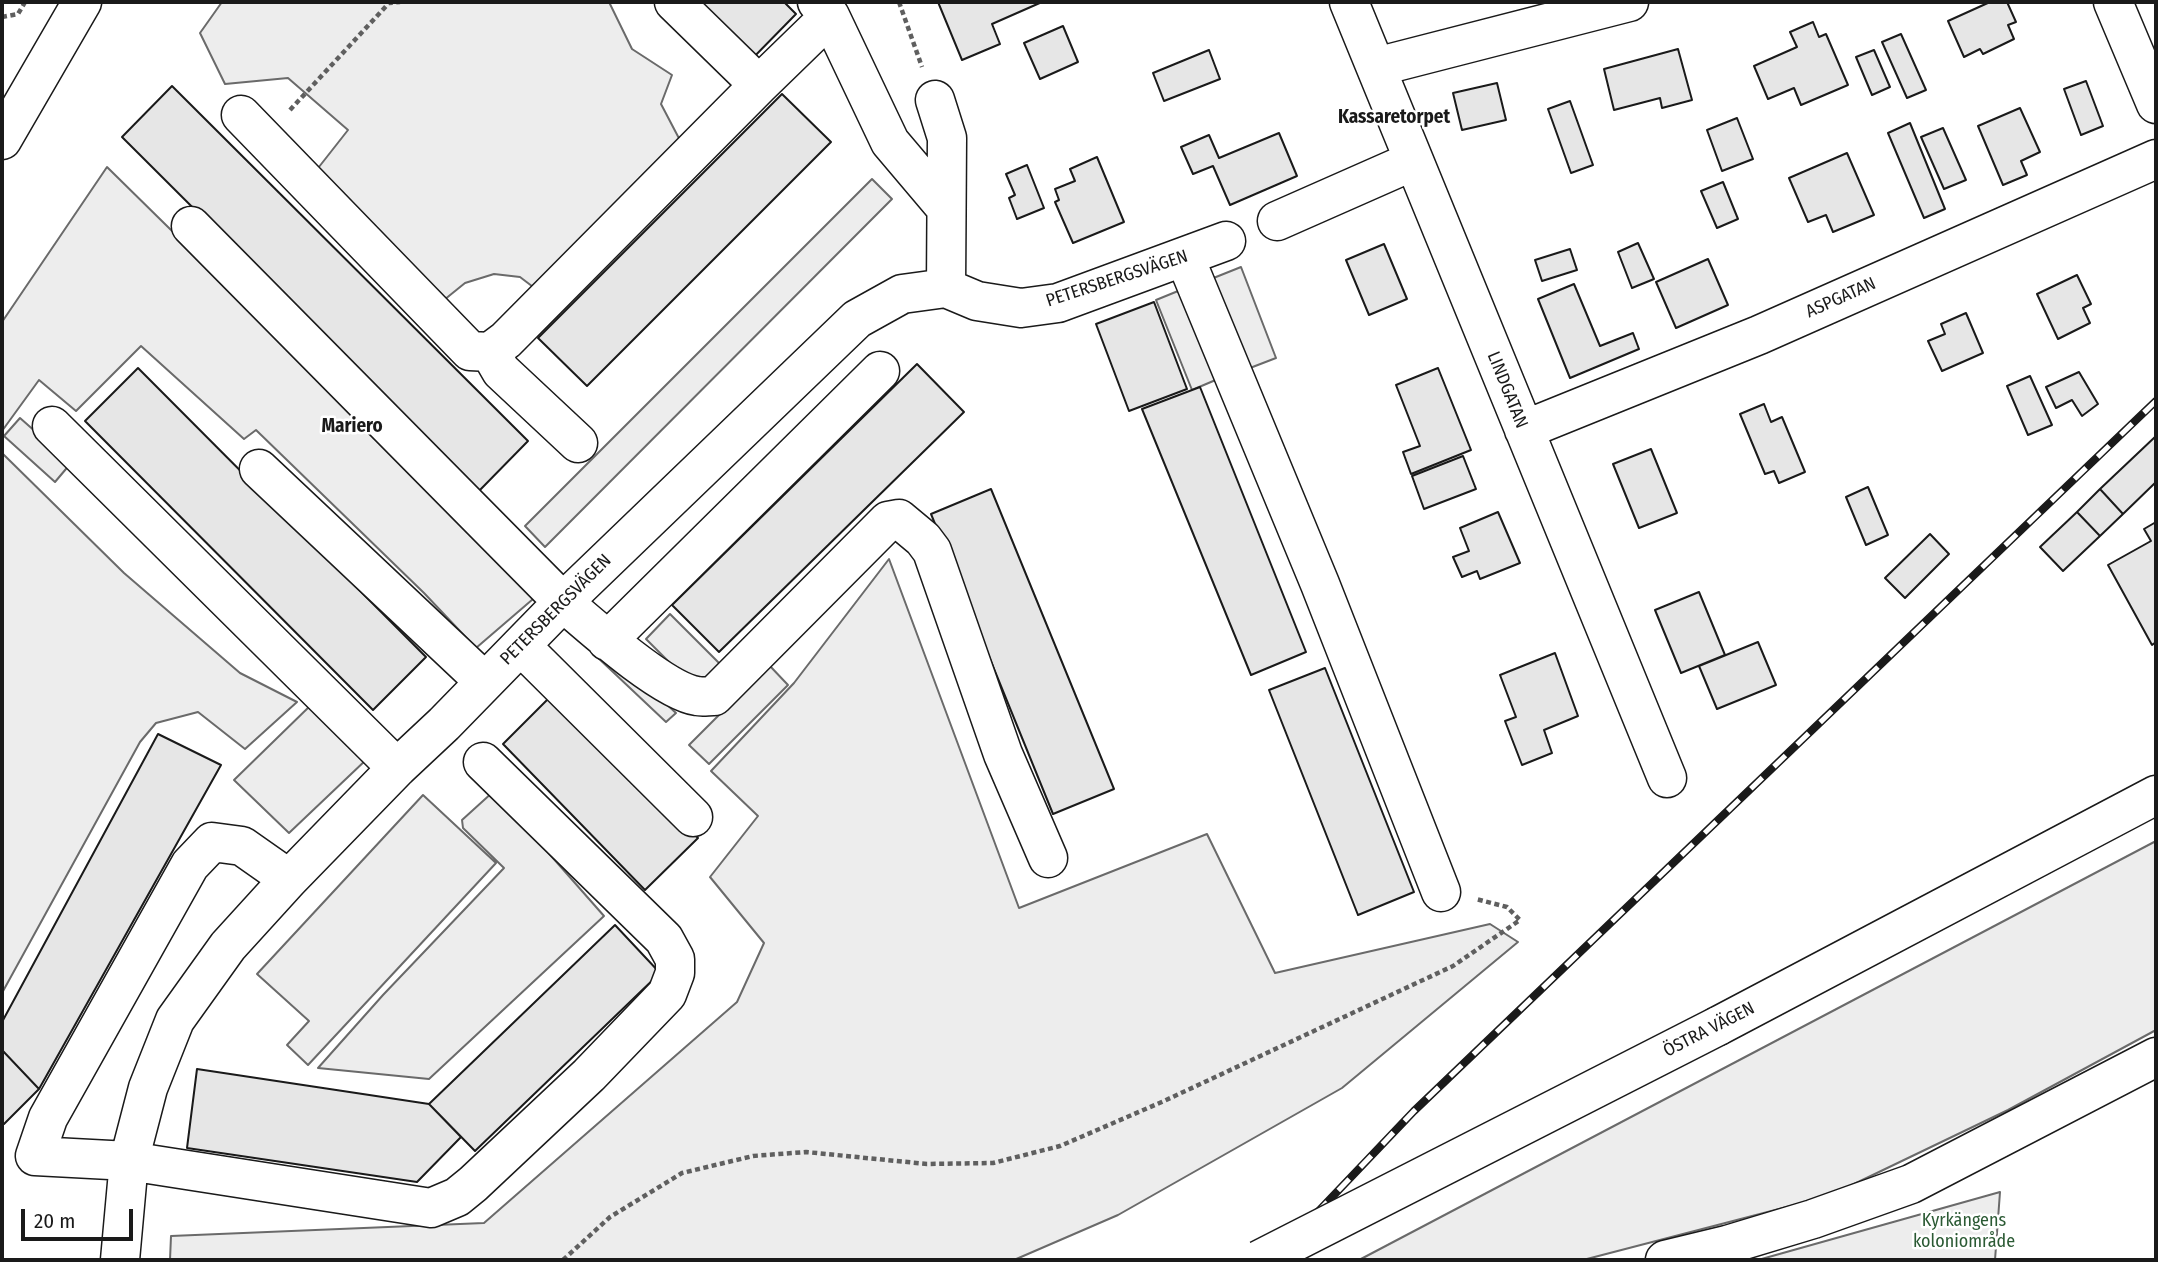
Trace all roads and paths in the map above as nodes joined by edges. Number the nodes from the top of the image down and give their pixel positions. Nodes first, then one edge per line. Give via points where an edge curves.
1 (25, 2) edge
2 (82, 2) edge
3 (107, 2) edge
4 (400, 2) edge
5 (674, 2) edge
6 (899, 2) edge
7 (1349, 2) edge
8 (1629, 2) edge
9 (2113, 2) edge
10 (823, 9) edge
11 (2, 17) edge
12 (1376, 67) junction
13 (759, 85) junction
14 (934, 100) joint
15 (27, 101) junction
16 (2156, 104) edge
17 (252, 127) joint
18 (2, 140) edge
19 (2156, 159) edge
20 (1413, 161) junction
21 (945, 207) junction
22 (1277, 221) dead end
23 (191, 226) dead end
24 (1226, 241) dead end
25 (1185, 258) junction
26 (946, 288) junction
27 (490, 352) junction
28 (880, 371) dead end
29 (52, 426) dead end
30 (1524, 430) junction
31 (578, 443) dead end
32 (259, 469) dead end
33 (564, 602) junction
34 (607, 641) junction
35 (522, 646) junction
36 (484, 681) junction
37 (483, 762) dead end
38 (397, 768) junction
39 (1667, 778) dead end
40 (2156, 795) edge
41 (693, 817) dead end
42 (1048, 858) dead end
43 (289, 878) junction
44 (1441, 892) joint
45 (2156, 1057) edge
46 (129, 1161) junction
47 (120, 1260) edge
48 (563, 1260) edge
49 (1259, 1260) edge
50 (1665, 1260) edge

1 - 11 path via 18,13
2 - 15 street
3 - 15 street
4 - 17 path via 389,3
5 - 13 street
6 - 14 path
7 - 12 street, LINDGATAN
8 - 12 street
9 - 16 street
10 - 13 street
10 - 21 street via 890,142
12 - 20 street, LINDGATAN
13 - 27 street
14 - 21 street via 947,138
15 - 18 street
17 - 27 street via 470,351
19 - 30 street, ASPGATAN via 1759,335
20 - 22 street
20 - 30 street, LINDGATAN
21 - 26 street
23 - 33 street
24 - 25 street, PETERSBERGSVÄGEN
25 - 26 street, PETERSBERGSVÄGEN via 1058,303 1021,308 977,301
25 - 44 street
26 - 33 street, PETERSBERGSVÄGEN via 902,294 857,319
27 - 31 street via 502,371
28 - 34 street
29 - 38 street
30 - 39 street, LINDGATAN
32 - 36 street
33 - 34 street
33 - 35 street, PETERSBERGSVÄGEN
34 - 42 street via 677,690 713,696 888,521 899,519 932,551 1003,754
35 - 36 street, PETERSBERGSVÄGEN
35 - 41 street
36 - 38 street, PETERSBERGSVÄGEN
37 - 46 street via 664,939 675,959 667,995 473,1184 431,1208
38 - 43 street, PETERSBERGSVÄGEN
40 - 49 street, ÖSTRA VÄGEN, bridge via 1718,1026
43 - 46 street, PETERSBERGSVÄGEN via 228,946 175,1020 148,1088
43 - 46 street via 242,846 212,842 190,865 48,1118 35,1156
44 - 48 path via 1507,908 1520,919 1441,972 1060,1146 993,1163 927,1164 806,1152 753,1156 682,1173 610,1217
45 - 50 street via 1911,1184 1813,1219
46 - 47 street, PETERSBERGSVÄGEN

